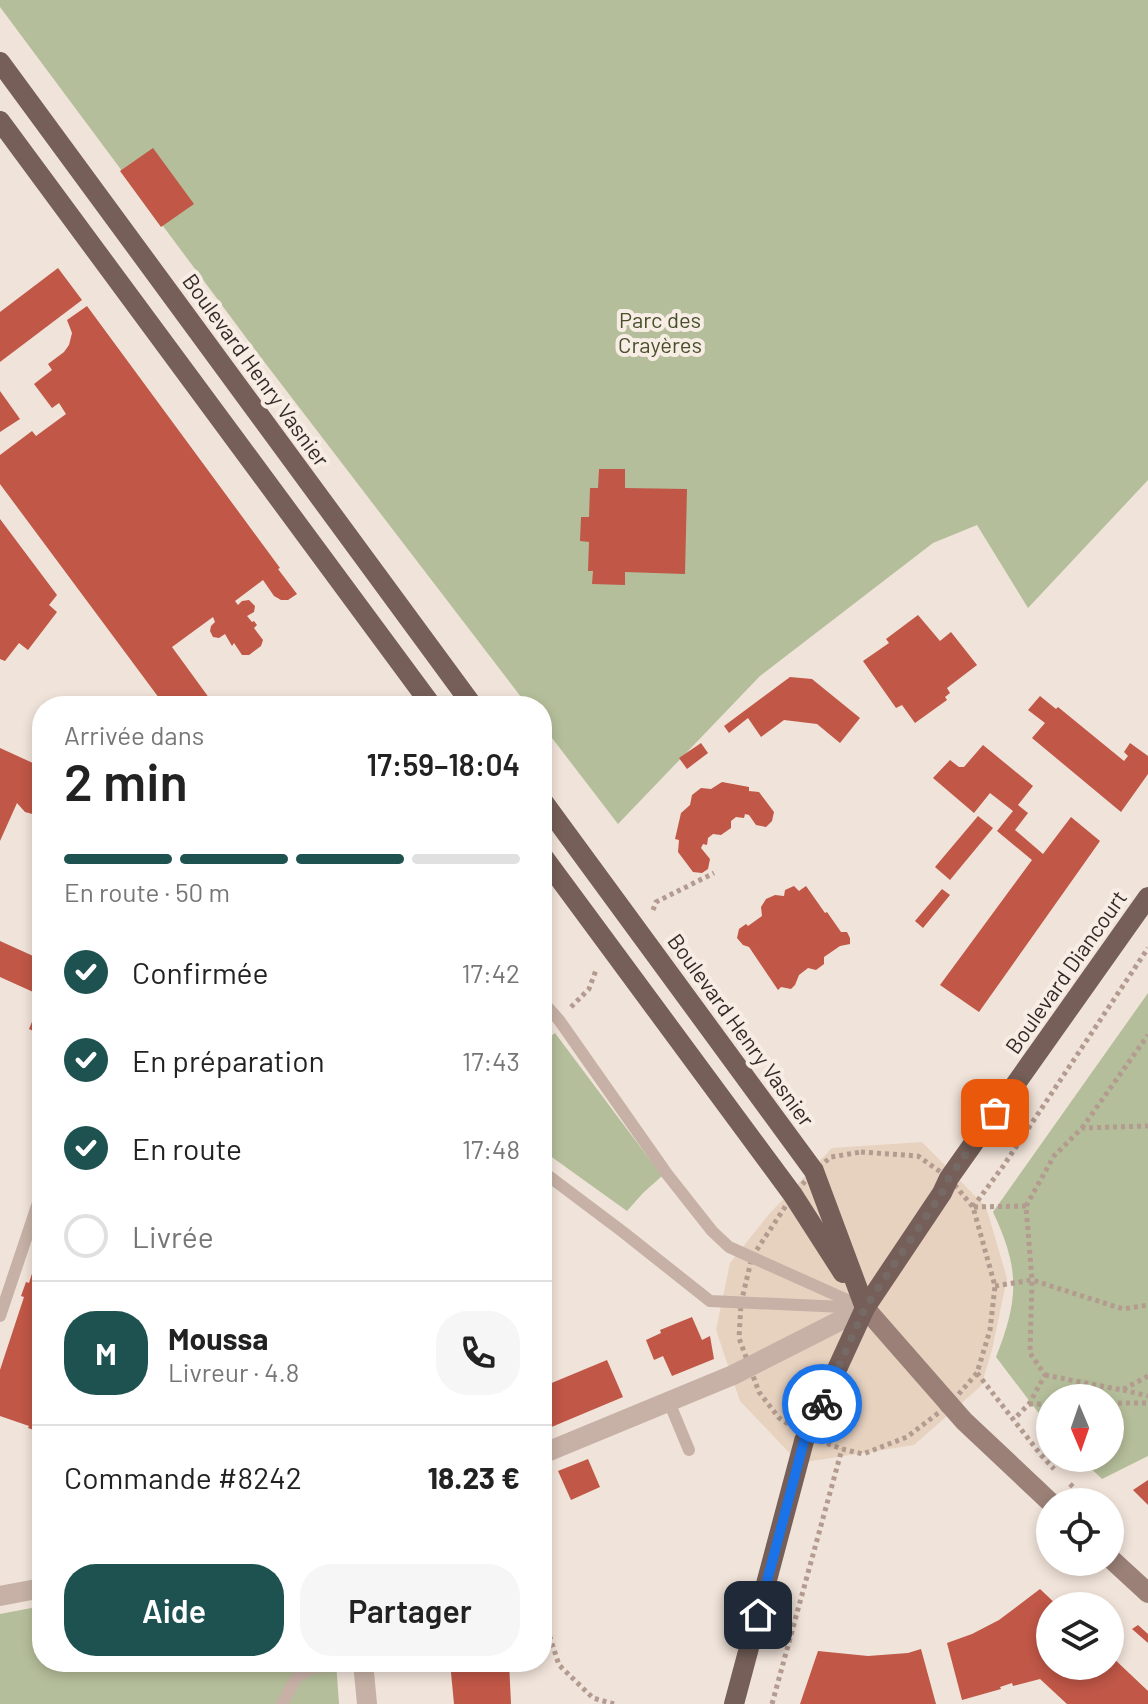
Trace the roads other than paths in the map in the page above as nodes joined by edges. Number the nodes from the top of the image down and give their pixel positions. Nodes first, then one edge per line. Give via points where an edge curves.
1 (0, 62) edge
2 (0, 121) edge
3 (425, 696) edge
4 (466, 696) edge
5 (552, 814) edge
6 (552, 869) edge
7 (1148, 897) edge
8 (552, 1012) edge
9 (552, 1179) edge
10 (32, 1221) edge
11 (865, 1308) junction
12 (0, 1316) edge
13 (669, 1402) junction
14 (552, 1450) edge
15 (689, 1450) dead end
16 (1036, 1489) edge
17 (1124, 1571) edge
18 (32, 1590) edge
19 (1148, 1593) edge
20 (0, 1596) edge
21 (306, 1672) edge
22 (364, 1672) edge
23 (282, 1704) edge
24 (367, 1704) edge
25 (734, 1704) edge

1 - 4 main road, Boulevard Henry Vasnier
2 - 3 main road
5 - 11 main road, Boulevard Henry Vasnier via 814,1171
6 - 11 main road, Boulevard Henry Vasnier via 793,1195
7 - 11 main road, Boulevard Diancourt
8 - 11 lane via 712,1231 729,1247
9 - 11 lane via 710,1301
10 - 12 lane
11 - 13 street
11 - 16 main road, Boulevard Henry Vasnier via 964,1421
11 - 25 main road, Boulevard Diancourt via 807,1436
13 - 14 street
13 - 15 lane
17 - 19 main road
18 - 20 street
21 - 23 lane via 296,1678
22 - 24 street

